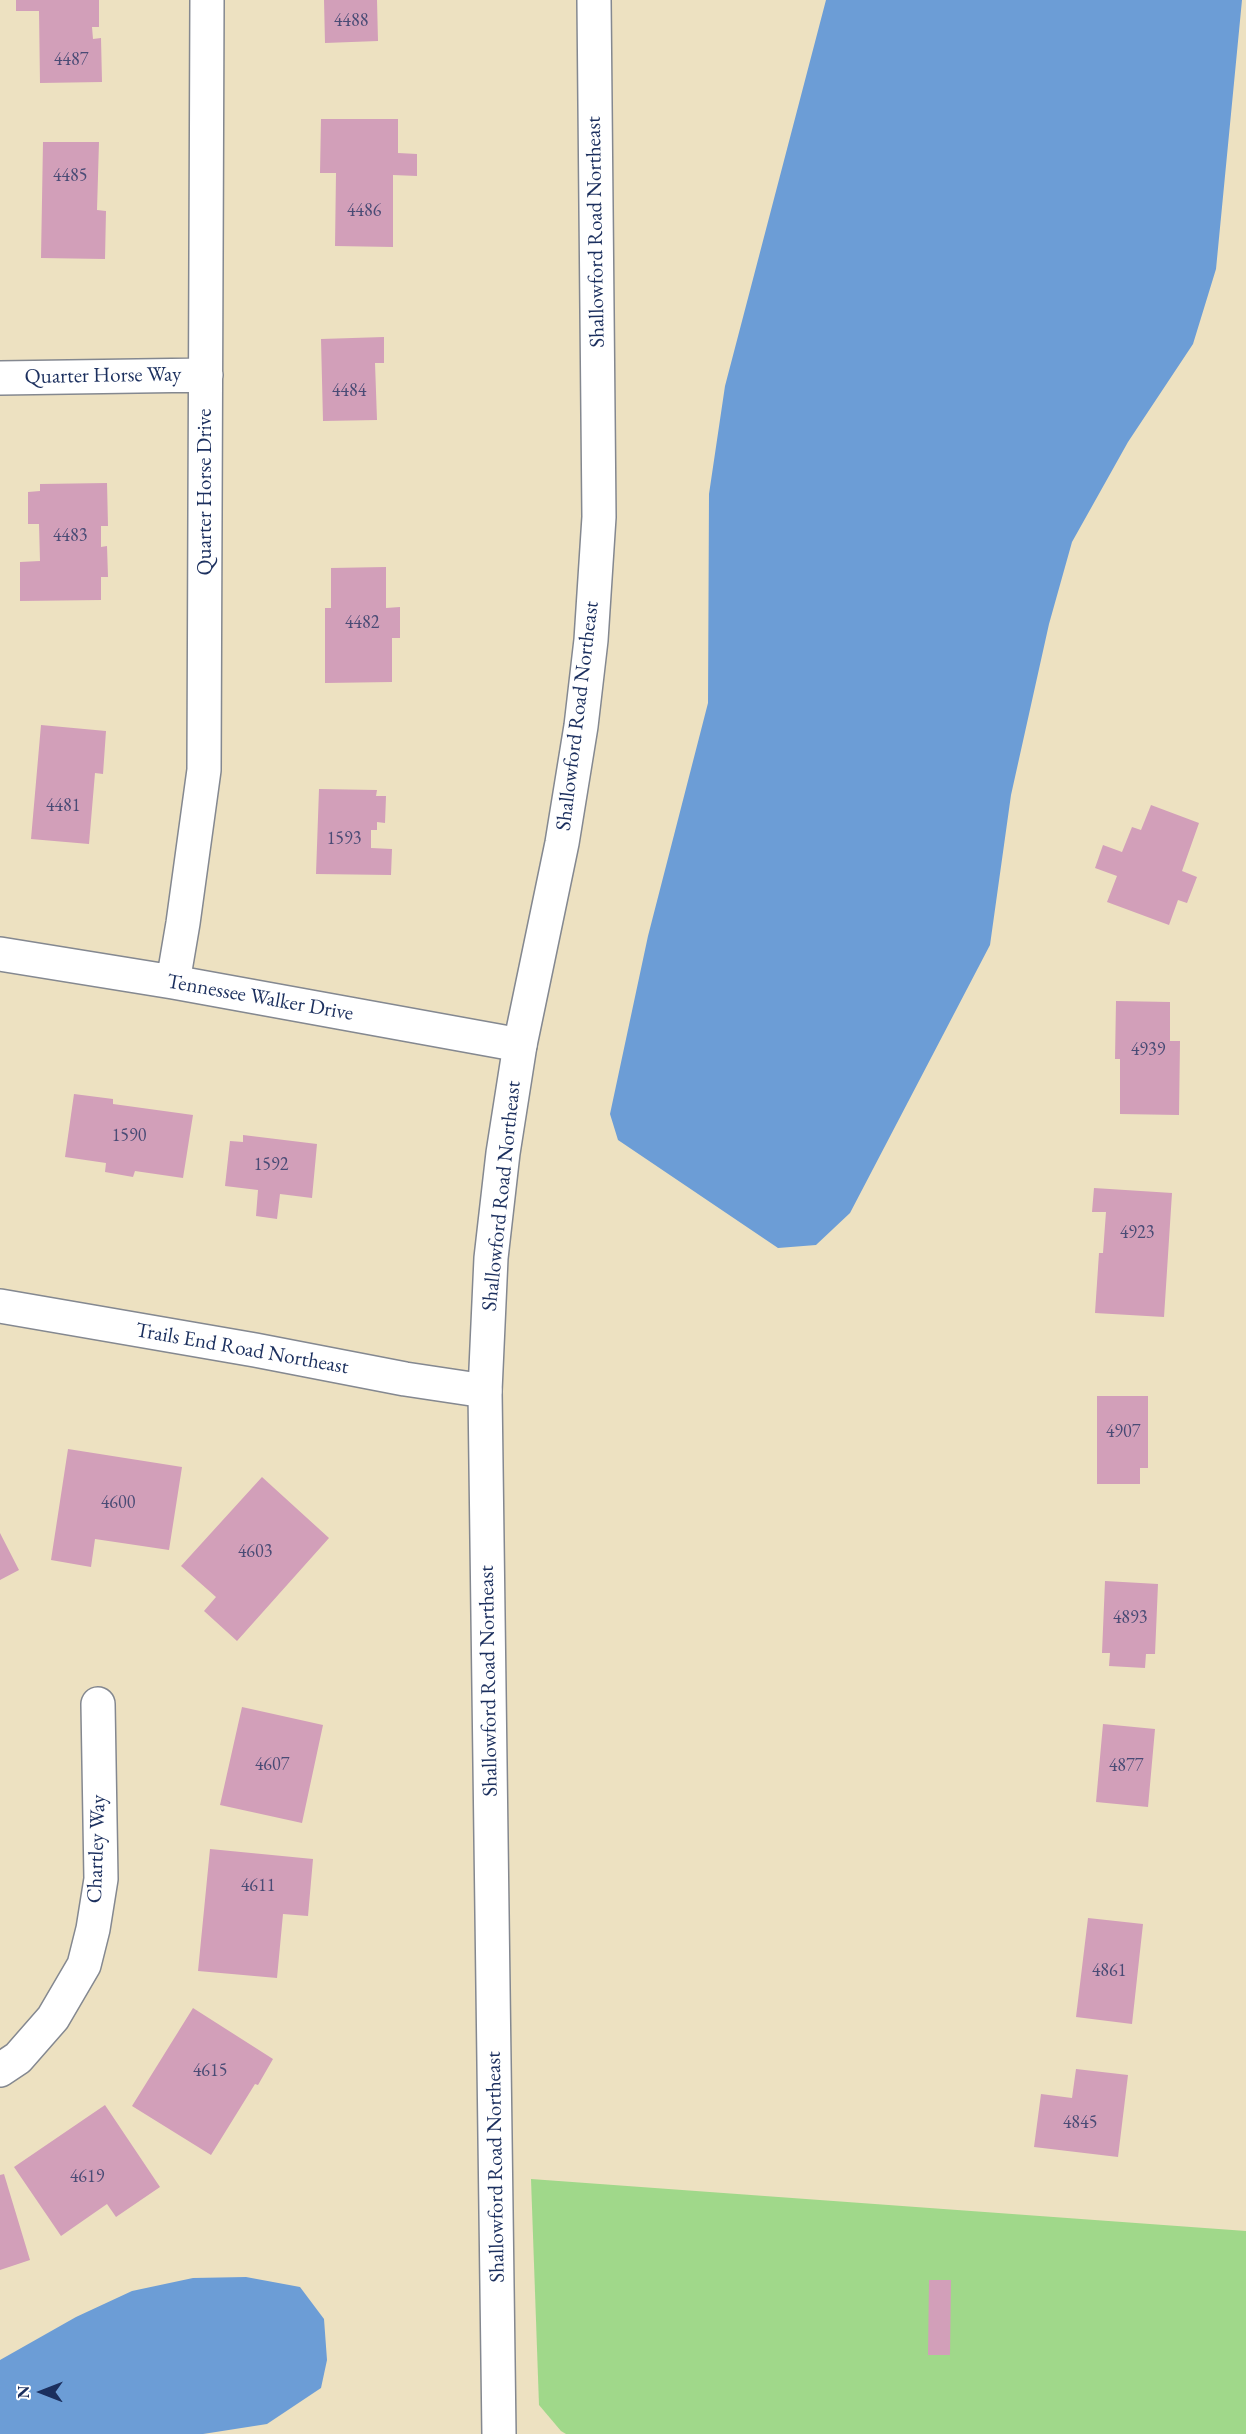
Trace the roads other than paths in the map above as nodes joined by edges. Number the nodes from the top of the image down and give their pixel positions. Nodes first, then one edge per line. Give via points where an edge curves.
1 (207, 0) edge
2 (594, 0) edge
3 (206, 375) junction
4 (0, 378) edge
5 (0, 954) edge
6 (173, 982) junction
7 (520, 1045) junction
8 (0, 1306) edge
9 (485, 1391) junction
10 (98, 1704) dead end
11 (0, 2070) edge
12 (500, 2434) edge

1 - 3 street, Quarter Horse Drive
2 - 7 street, Shallowford Road Northeast via 599,518 591,640 562,843
3 - 4 street, Quarter Horse Way
3 - 6 street, Quarter Horse Drive via 204,770
5 - 6 street, Tennessee Walker Drive
6 - 7 street, Tennessee Walker Drive
7 - 9 street, Shallowford Road Northeast via 491,1258
8 - 9 street, Trails End Road Northeast
9 - 12 street, Shallowford Road Northeast
10 - 11 street, Chartley Way via 100,1879 84,1965 53,2018 18,2058

